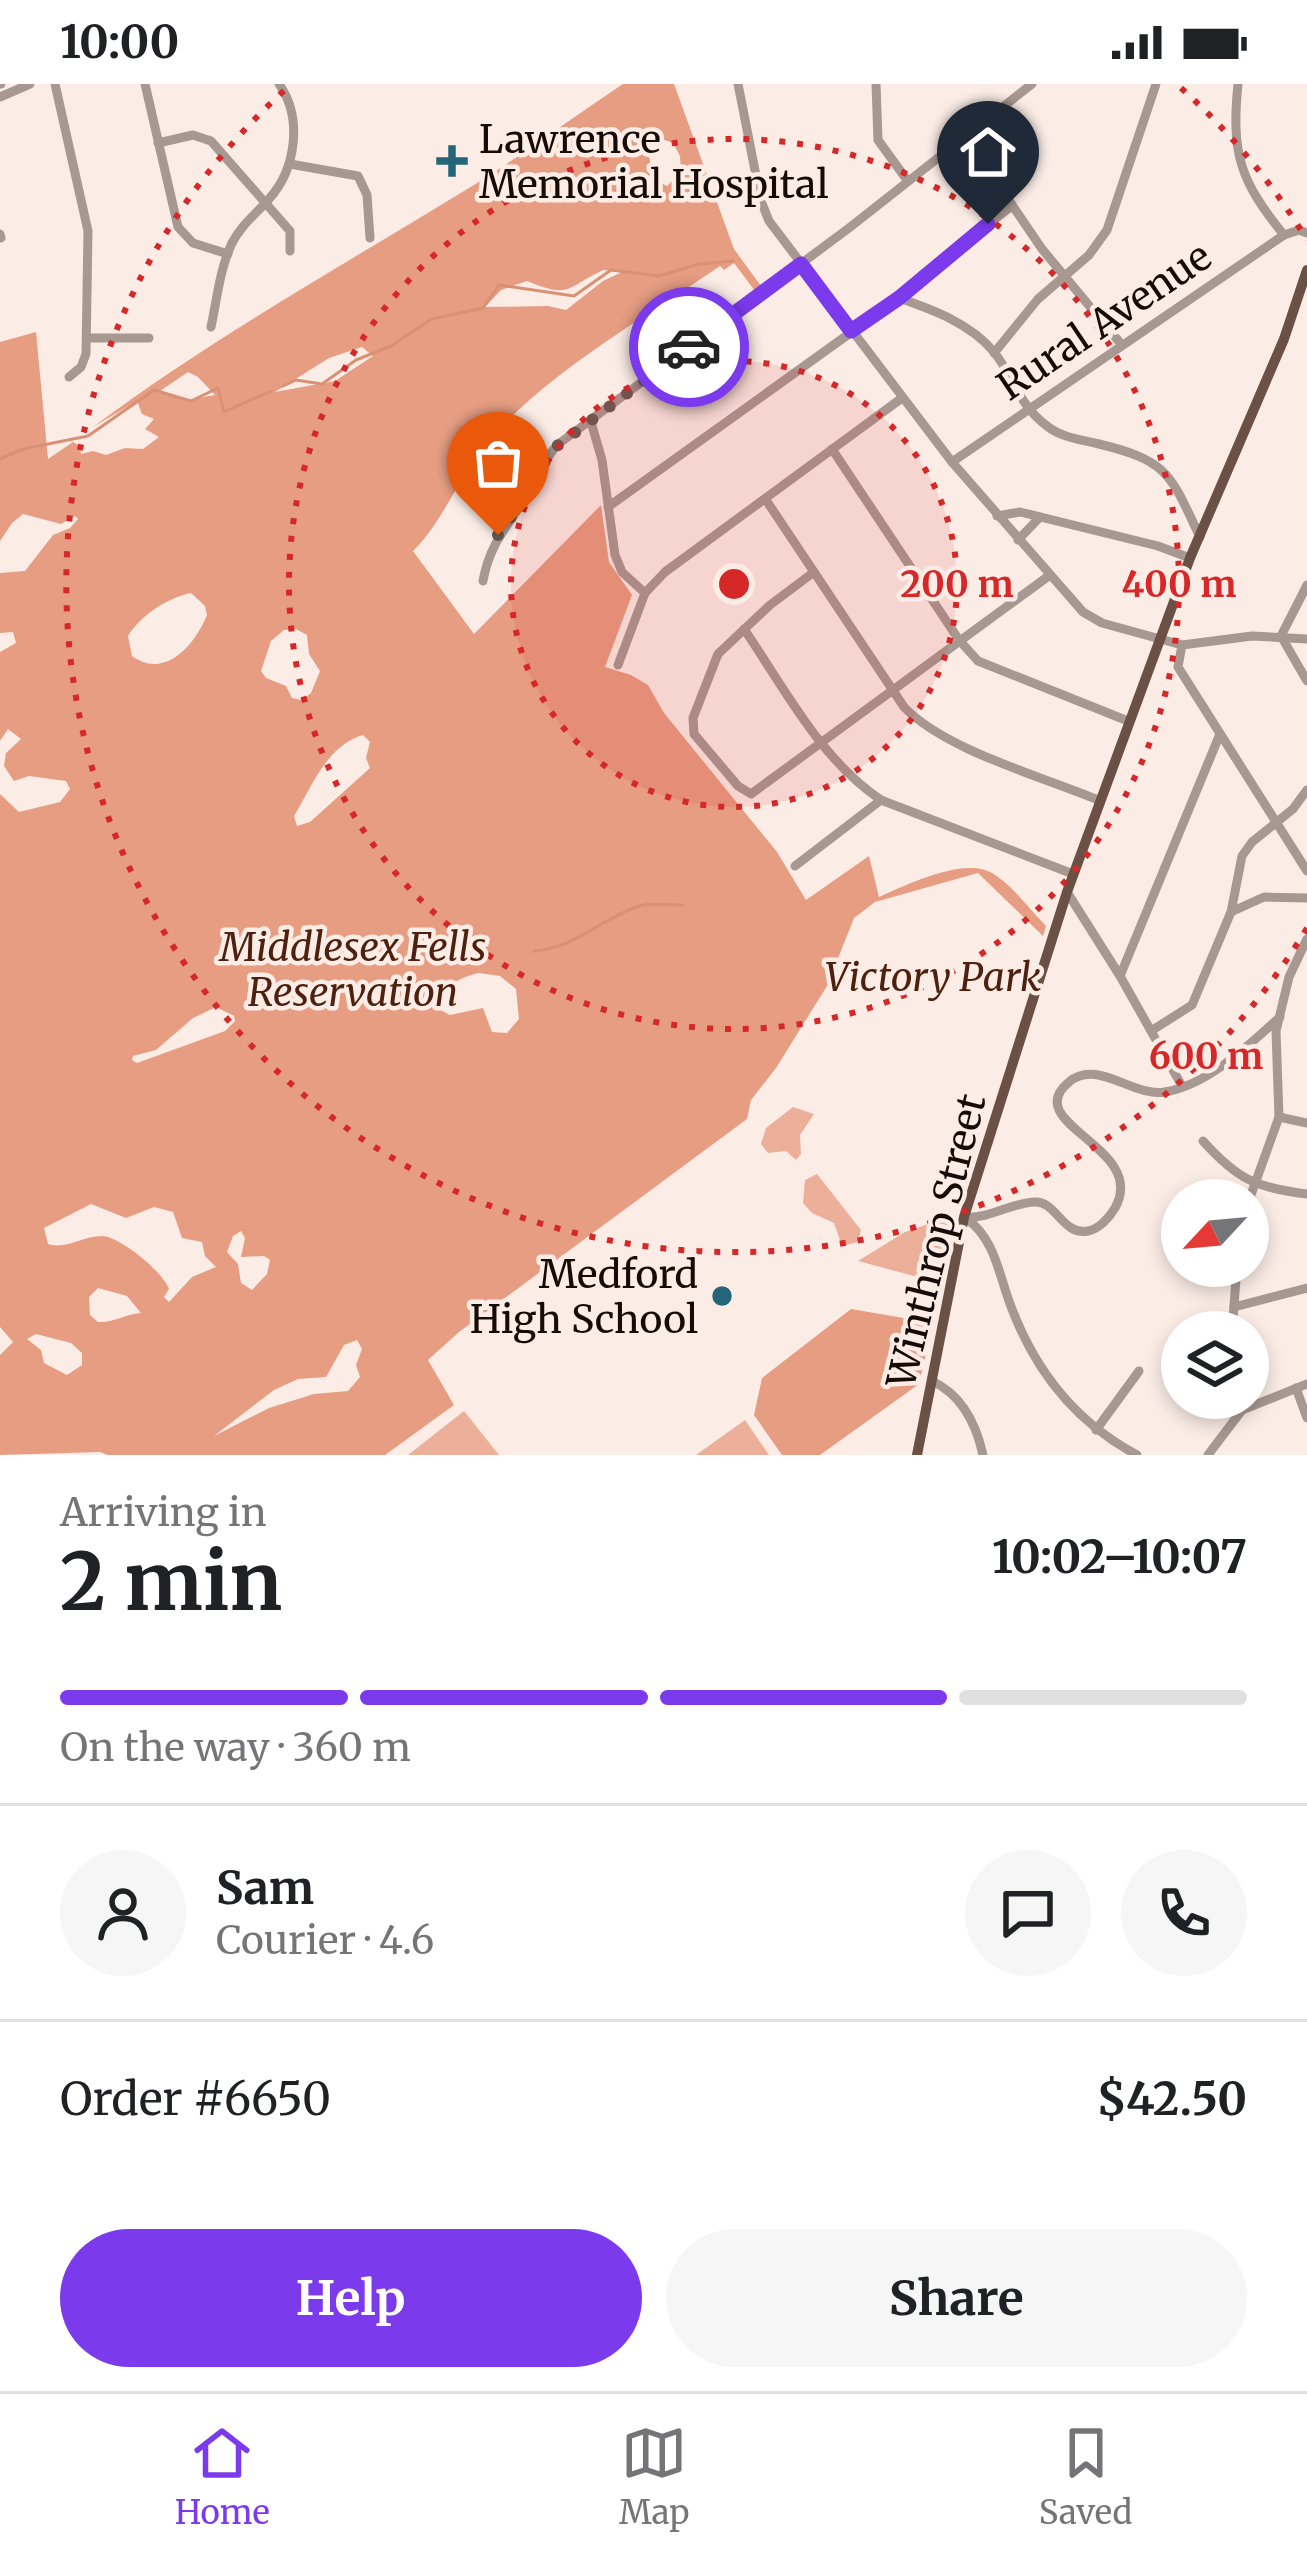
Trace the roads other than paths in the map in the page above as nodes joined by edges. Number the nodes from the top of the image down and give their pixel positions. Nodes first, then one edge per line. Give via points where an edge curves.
1 (30, 84) edge
2 (55, 84) edge
3 (145, 84) edge
4 (738, 84) edge
5 (876, 84) edge
6 (1156, 84) edge
7 (1238, 84) edge
8 (281, 85) edge
9 (1023, 87) edge
10 (0, 97) edge
11 (966, 136) junction
12 (158, 143) junction
13 (290, 164) junction
14 (907, 180) junction
15 (266, 203) junction
16 (1012, 206) junction
17 (1287, 233) junction
18 (1307, 237) edge
19 (370, 238) dead end
20 (290, 251) dead end
21 (227, 254) junction
22 (801, 264) junction
23 (1307, 270) edge
24 (1064, 279) junction
25 (1307, 289) edge
26 (899, 298) junction
27 (1298, 303) junction
28 (211, 327) dead end
29 (851, 331) junction
30 (87, 338) junction
31 (149, 338) dead end
32 (1121, 344) junction
33 (994, 352) junction
34 (69, 377) dead end
35 (902, 398) junction
36 (1028, 409) junction
37 (591, 422) junction
38 (832, 449) junction
39 (952, 462) junction
40 (766, 500) junction
41 (608, 508) junction
42 (997, 516) junction
43 (1040, 517) junction
44 (1200, 536) junction
45 (1018, 540) junction
46 (1190, 558) junction
47 (814, 572) junction
48 (1050, 575) junction
49 (483, 581) dead end
50 (1307, 585) edge
51 (645, 593) junction
52 (744, 629) junction
53 (1281, 636) junction
54 (1307, 639) edge
55 (959, 640) junction
56 (1159, 640) junction
57 (1182, 646) junction
58 (618, 665) dead end
59 (1307, 681) edge
60 (892, 689) junction
61 (1128, 721) junction
62 (1220, 734) junction
63 (822, 744) junction
64 (1307, 790) edge
65 (881, 800) junction
66 (1098, 800) junction
67 (1276, 823) junction
68 (795, 866) dead end
69 (1307, 871) edge
70 (1073, 874) junction
71 (1067, 892) junction
72 (1307, 898) edge
73 (1231, 912) junction
74 (1307, 939) edge
75 (1120, 976) junction
76 (1280, 1017) junction
77 (1151, 1030) junction
78 (1255, 1040) junction
79 (1277, 1048) junction
80 (1182, 1086) junction
81 (1280, 1117) junction
82 (1307, 1123) edge
83 (1203, 1141) dead end
84 (1244, 1179) edge
85 (1255, 1179) edge
86 (1269, 1188) edge
87 (1307, 1194) edge
88 (964, 1217) junction
89 (1235, 1287) edge
90 (1307, 1288) edge
91 (1234, 1307) junction
92 (1234, 1311) edge
93 (1138, 1372) dead end
94 (932, 1381) junction
95 (1302, 1386) edge
96 (1269, 1396) edge
97 (1307, 1418) edge
98 (1231, 1419) edge
99 (1096, 1430) junction
100 (917, 1455) edge
101 (983, 1455) edge
102 (1137, 1455) edge
103 (1208, 1455) edge

1 - 10 street
2 - 30 street via 88,231
3 - 12 street
4 - 22 street via 761,201
5 - 14 street via 878,140
6 - 24 street via 1107,230
7 - 17 street via 1238,160 1252,194
8 - 13 street via 293,116
9 - 11 street
11 - 14 street
11 - 16 street
12 - 15 street via 209,139
12 - 21 street via 180,230
13 - 15 street
13 - 19 street via 358,176
14 - 22 street
15 - 20 street via 290,231
15 - 21 street
16 - 24 street
16 - 26 street
17 - 18 street
17 - 32 street, Rural Avenue
21 - 28 street
22 - 29 street
22 - 37 street
23 - 27 main road, Winthrop Street
24 - 32 street
24 - 33 street
25 - 27 main road, Winthrop Street
26 - 29 street
26 - 33 street via 954,319
27 - 44 main road, Winthrop Street
29 - 35 street
29 - 41 street
30 - 31 street
30 - 34 street via 84,362
32 - 36 street, Rural Avenue
33 - 36 street
35 - 38 street
35 - 39 street
36 - 39 street, Rural Avenue
36 - 44 street via 1052,430 1156,462
37 - 41 street
37 - 49 street via 539,466 498,535
38 - 40 street
38 - 55 street
39 - 42 street
40 - 47 street
40 - 51 street
41 - 51 street via 622,572
42 - 43 street
42 - 45 street
43 - 45 street
43 - 46 street
44 - 46 main road, Winthrop Street
45 - 48 street
46 - 56 main road, Winthrop Street
47 - 52 street
47 - 60 street
48 - 55 street
48 - 56 street via 1092,619
50 - 53 street
51 - 58 street
52 - 63 street
52 - 63 street via 718,654 694,734 752,794
53 - 54 street
53 - 57 street
53 - 59 street
55 - 60 street
55 - 61 street via 978,661
56 - 57 street
56 - 61 main road, Winthrop Street
57 - 62 street via 1178,667
60 - 63 street
60 - 66 street via 920,724 944,738
61 - 66 main road, Winthrop Street
62 - 67 street
62 - 75 street
63 - 65 street
64 - 67 street
65 - 68 street
65 - 70 street
66 - 70 main road, Winthrop Street
67 - 69 street
67 - 73 street via 1242,856
70 - 71 main road, Winthrop Street
71 - 75 street
71 - 88 main road, Winthrop Street
72 - 73 street via 1264,898
73 - 77 street via 1192,1005
74 - 76 street
75 - 77 street
76 - 78 street
76 - 79 street
77 - 80 street
78 - 79 street
78 - 80 street
79 - 81 street
80 - 88 street via 1149,1091 1092,1074 1061,1093 1068,1125 1121,1176 1122,1194 1096,1229 1082,1233 1036,1202
81 - 82 street
81 - 85 street
83 - 84 street
86 - 87 street
88 - 94 main road, Winthrop Street
88 - 99 street via 987,1237 1033,1358
89 - 91 street
90 - 91 street
91 - 92 street
93 - 99 street
94 - 100 main road, Winthrop Street
94 - 101 street via 968,1413
95 - 96 street
95 - 97 street
98 - 103 street
99 - 102 street

